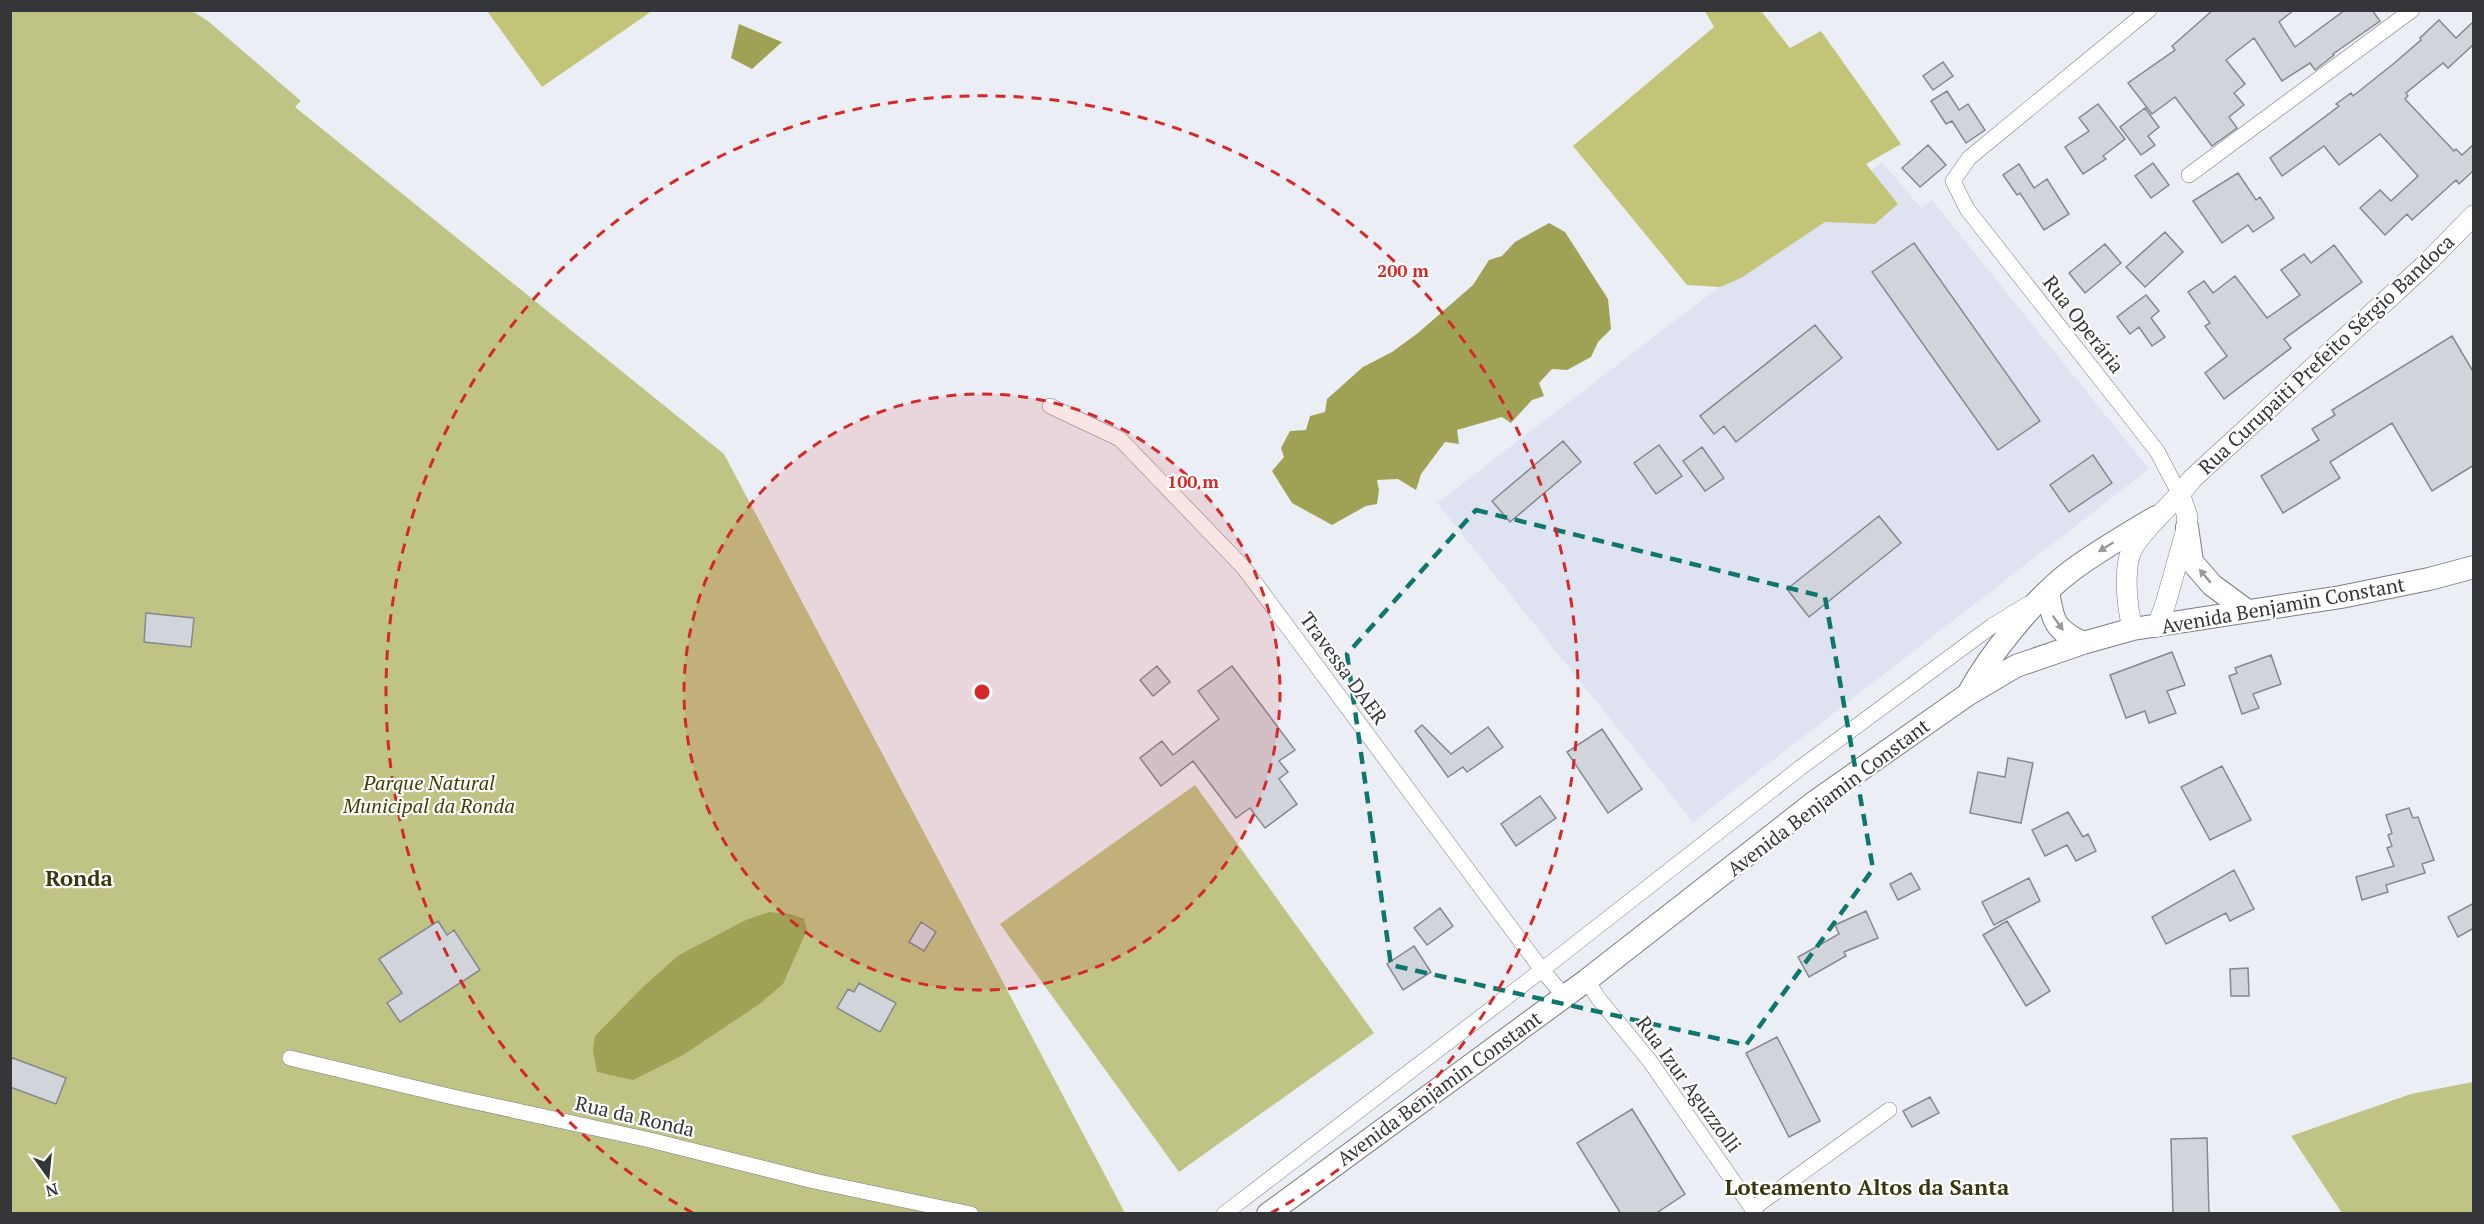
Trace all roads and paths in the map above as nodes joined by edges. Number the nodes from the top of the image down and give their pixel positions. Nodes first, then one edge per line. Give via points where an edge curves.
1 (2149, 10) edge
2 (2412, 10) edge
3 (2189, 175) dead end
4 (2474, 215) edge
5 (1050, 406) dead end
6 (2180, 495) junction
7 (2156, 517) junction
8 (2187, 527) junction
9 (2474, 567) edge
10 (2048, 591) junction
11 (2246, 610) junction
12 (2157, 627) junction
13 (2133, 630) junction
14 (2083, 643) junction
15 (1967, 695) junction
16 (1542, 970) junction
17 (1587, 980) junction
18 (1565, 997) junction
19 (290, 1058) dead end
20 (1889, 1110) dead end
21 (1754, 1211) edge
22 (1271, 1213) edge
23 (971, 1214) edge
24 (1224, 1214) edge

1 - 6 street, Rua Operária via 1969,158 1953,181 1967,209 2157,451
2 - 3 street
4 - 6 street, Rua Curupaiti Prefeito Sérgio Bandoca via 2192,479
5 - 16 street, Travessa DAER via 1120,439 1244,568
6 - 7 street, Rua Curupaiti Prefeito Sérgio Bandoca
6 - 8 street
7 -> 10 main road via 2104,547
7 - 13 street, Rua Curupaiti Prefeito Sérgio Bandoca via 2132,549 2126,589
11 -> 8 main road via 2212,585 2192,562
8 - 12 street
9 - 11 main road, Avenida Benjamin Constant via 2341,597
10 -> 14 main road via 2052,619 2067,635
10 - 15 main road via 1985,663
10 - 16 street, Avenida Benjamin Constant via 1992,626 1800,768
11 - 12 main road, Avenida Benjamin Constant
12 - 13 main road, Avenida Benjamin Constant
13 - 14 main road, Avenida Benjamin Constant
14 - 15 main road, Avenida Benjamin Constant via 2016,666
15 - 17 main road, Avenida Benjamin Constant via 1816,801
16 - 18 street, Travessa DAER
16 - 24 street, Avenida Benjamin Constant
17 - 18 main road, Avenida Benjamin Constant
17 - 21 street, Rua Izur Aguzzolli via 1649,1060
18 - 22 main road, Avenida Benjamin Constant
19 - 23 street, Rua da Ronda
20 - 21 street

